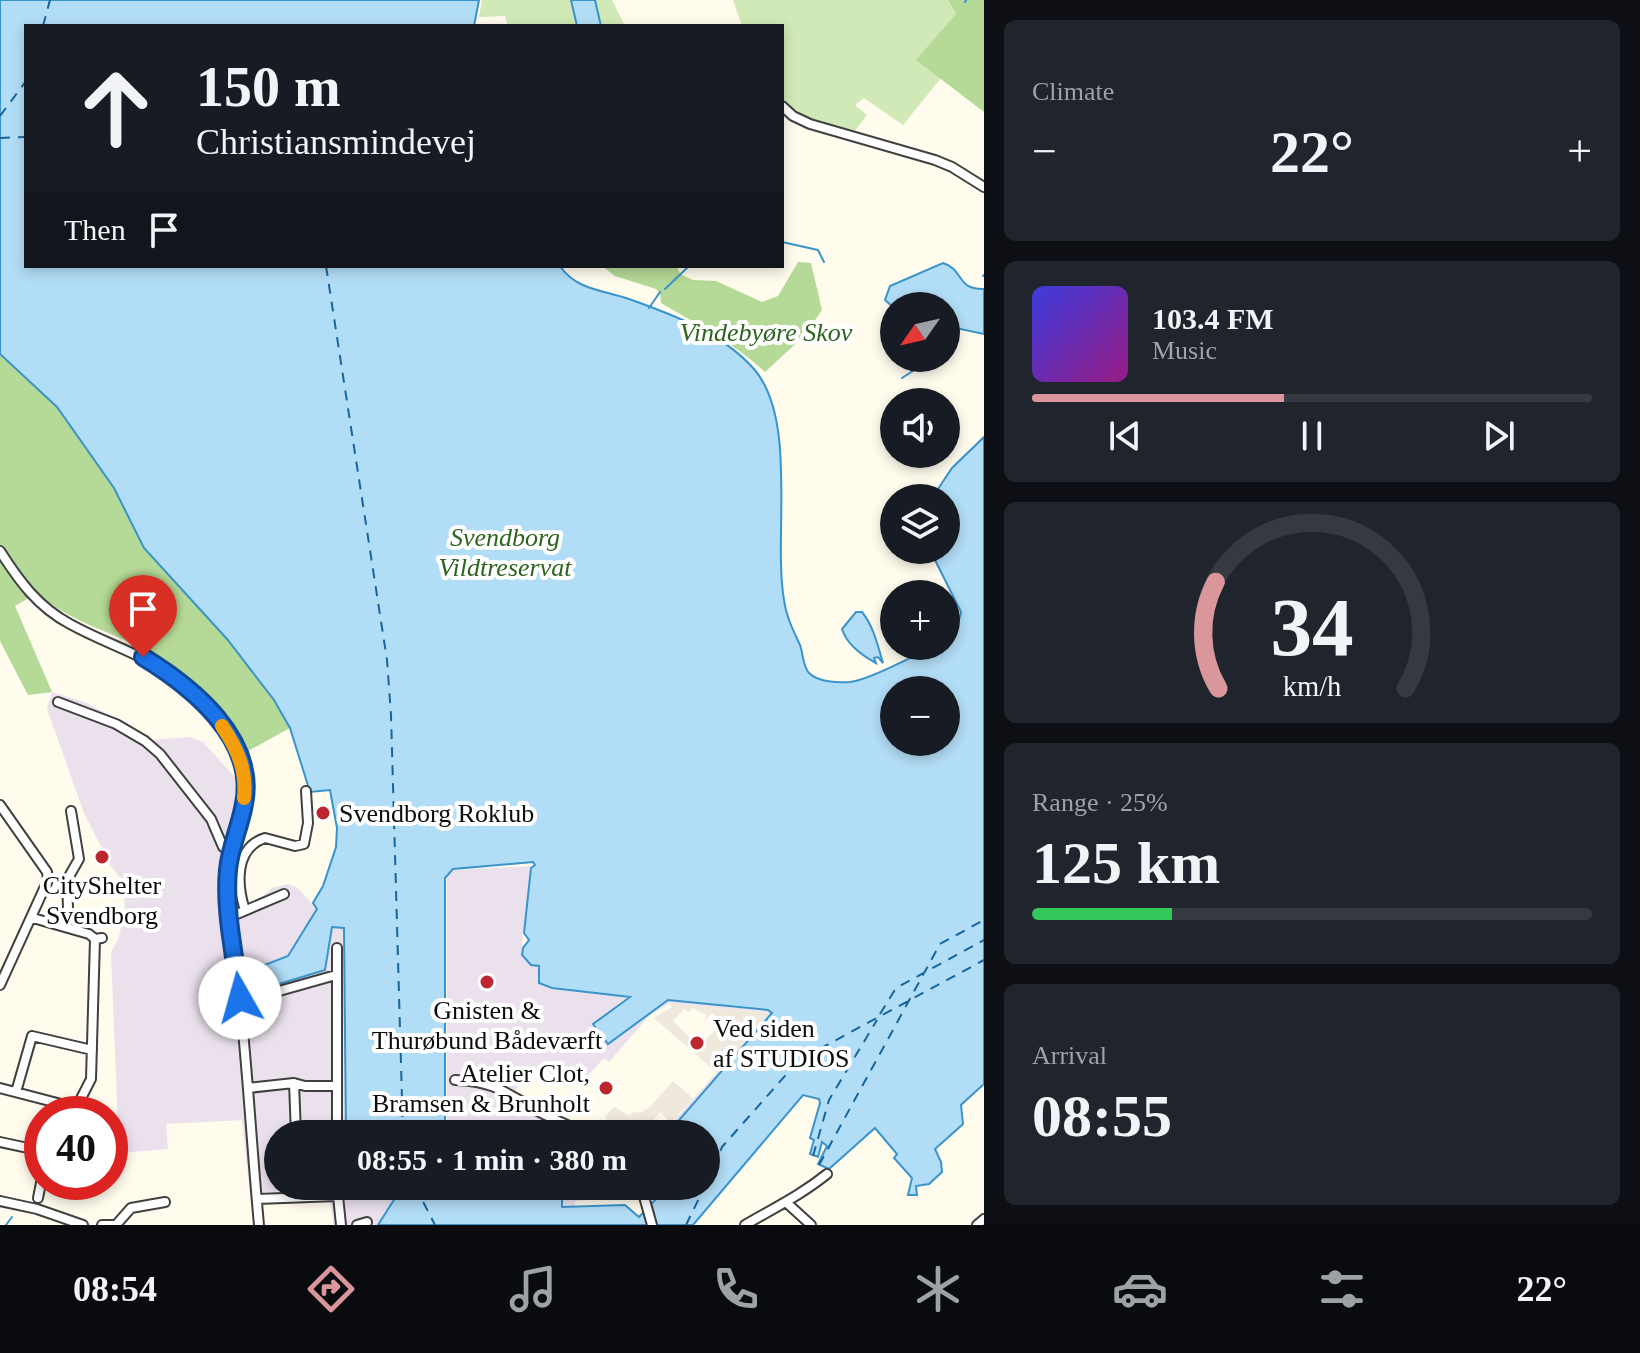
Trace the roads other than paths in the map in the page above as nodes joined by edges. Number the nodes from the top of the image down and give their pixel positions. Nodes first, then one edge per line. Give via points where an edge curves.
1 (784, 108) edge
2 (984, 187) edge
3 (0, 551) edge
4 (58, 702) dead end
5 (306, 791) dead end
6 (0, 805) edge
7 (71, 811) dead end
8 (230, 850) junction
9 (284, 894) dead end
10 (245, 910) junction
11 (230, 914) junction
12 (33, 918) junction
13 (60, 925) junction
14 (337, 948) dead end
15 (336, 975) junction
16 (0, 985) edge
17 (240, 1002) junction
18 (92, 1050) junction
19 (455, 1080) dead end
20 (294, 1083) junction
21 (337, 1086) junction
22 (0, 1088) edge
23 (248, 1088) junction
24 (16, 1092) junction
25 (31, 1096) edge
26 (82, 1096) edge
27 (295, 1120) edge
28 (337, 1120) edge
29 (557, 1120) edge
30 (0, 1142) edge
31 (24, 1147) edge
32 (827, 1174) dead end
33 (264, 1198) edge
34 (257, 1199) junction
35 (338, 1200) edge
36 (646, 1200) edge
37 (0, 1201) edge
38 (165, 1202) dead end
39 (788, 1204) junction
40 (984, 1219) edge
41 (367, 1222) dead end
42 (83, 1225) edge
43 (102, 1225) edge
44 (115, 1225) edge
45 (259, 1225) edge
46 (341, 1225) edge
47 (357, 1225) edge
48 (652, 1225) edge
49 (745, 1225) edge
50 (811, 1225) edge
51 (977, 1225) edge

1 - 2 street via 810,124 952,167
3 - 8 street via 38,601 71,625 172,674 217,718 237,750 245,776 244,805
4 - 8 street via 145,741 211,819 223,847
5 - 10 street via 304,844 265,838 244,855 239,890
6 - 12 street via 47,872
7 - 13 street via 79,859 67,880 68,908
8 - 11 street
9 - 10 street
10 - 11 street
11 - 17 street
12 - 13 street
12 - 16 street
13 - 18 street via 98,939
14 - 15 street
15 - 17 street
15 - 21 street
17 - 23 street
18 - 24 street via 32,1036
18 - 26 street via 91,1079
19 - 29 street via 504,1089
20 - 21 street
20 - 23 street
20 - 27 street
21 - 28 street
22 - 24 street
23 - 34 street
24 - 25 street
30 - 31 street
32 - 39 street
33 - 34 street
34 - 45 street
35 - 46 street
36 - 48 street
37 - 42 street
38 - 44 street via 131,1208
39 - 49 street
39 - 50 street
40 - 51 street
41 - 47 street
43 - 44 street

